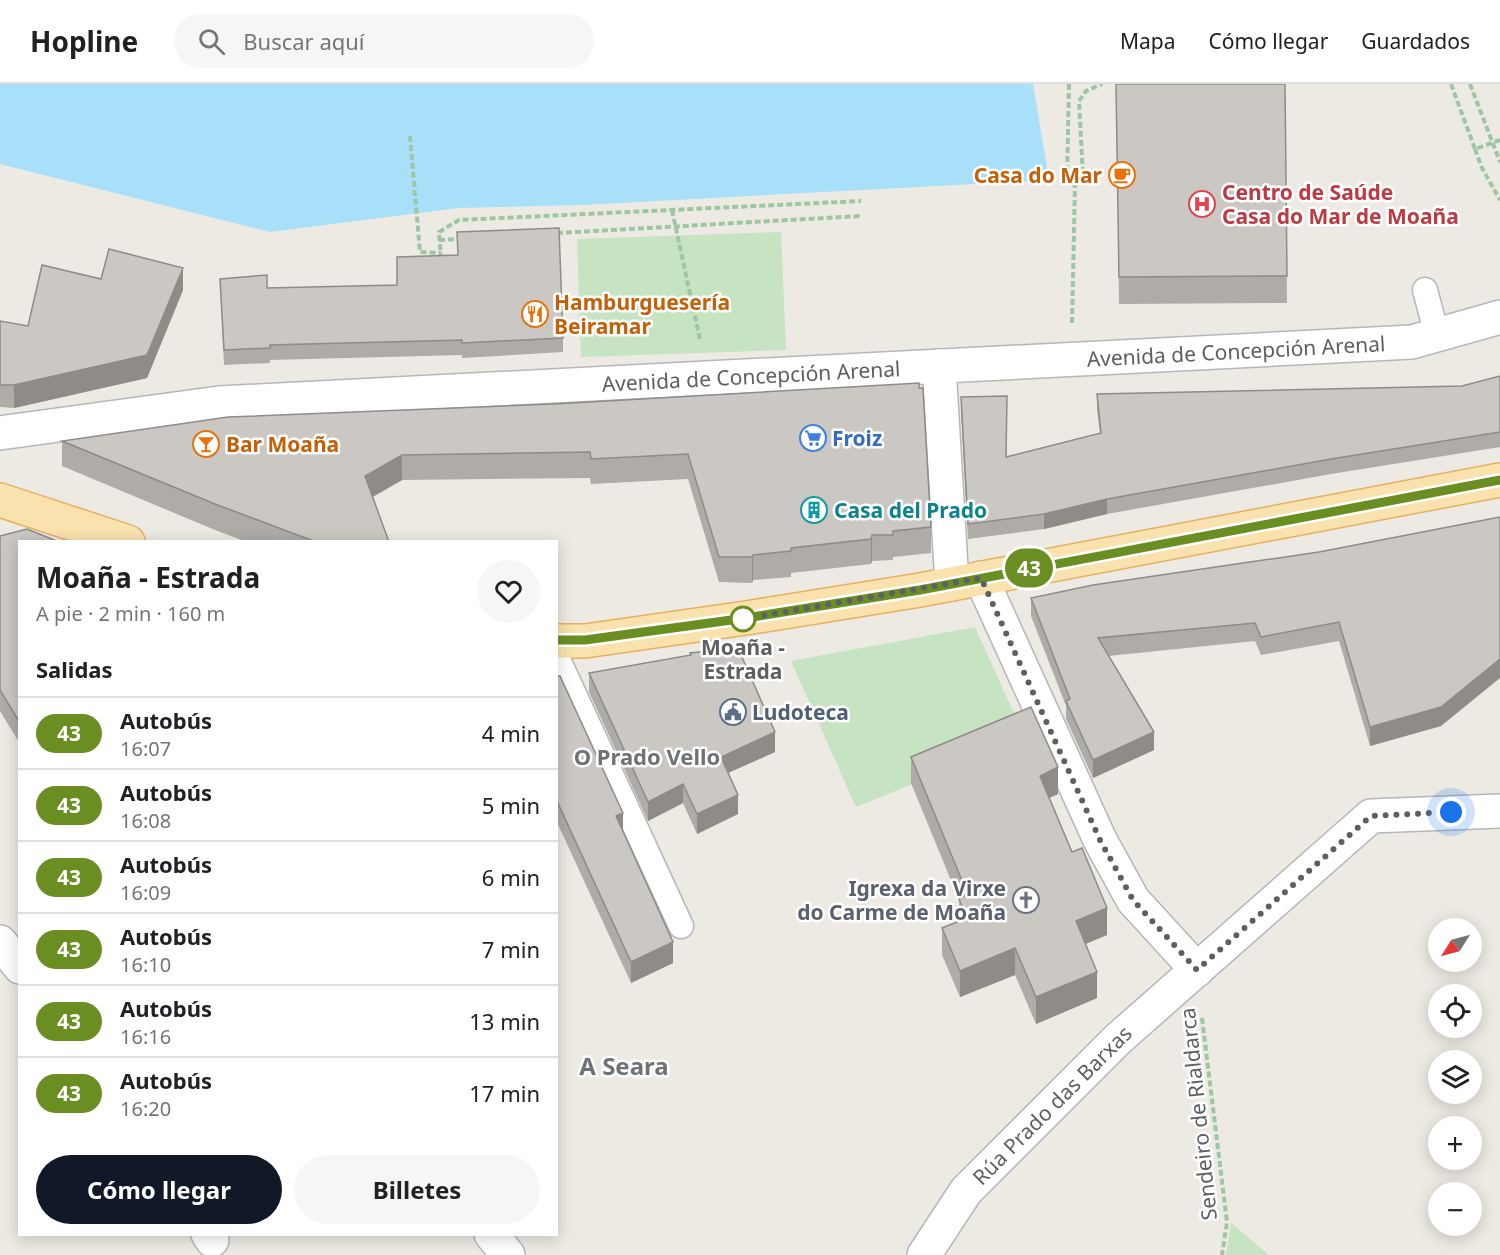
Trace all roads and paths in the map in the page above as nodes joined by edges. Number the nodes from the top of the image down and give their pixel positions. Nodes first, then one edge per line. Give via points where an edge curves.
1 (1069, 84) edge
2 (1102, 84) edge
3 (1451, 84) edge
4 (1470, 84) edge
5 (410, 136) dead end
6 (1500, 140) edge
7 (1493, 142) junction
8 (1475, 150) junction
9 (1499, 153) edge
10 (1500, 162) edge
11 (1075, 186) junction
12 (1500, 200) edge
13 (861, 201) dead end
14 (672, 210) junction
15 (861, 216) dead end
16 (674, 226) junction
17 (545, 234) edge
18 (463, 239) edge
19 (440, 240) junction
20 (441, 252) junction
21 (441, 264) edge
22 (1425, 290) dead end
23 (1500, 317) edge
24 (1437, 335) junction
25 (1072, 360) junction
26 (939, 366) junction
27 (709, 378) junction
28 (0, 433) edge
29 (1500, 480) edge
30 (0, 500) edge
31 (122, 540) edge
32 (966, 581) junction
33 (558, 640) edge
34 (558, 659) edge
35 (1500, 811) edge
36 (681, 926) dead end
37 (0, 942) edge
38 (18, 964) edge
39 (1197, 970) junction
40 (493, 1236) edge
41 (508, 1255) edge
42 (924, 1255) edge
43 (1222, 1255) edge

1 - 11 path via 1067,179
2 - 11 path via 1086,91 1079,101 1083,176
3 - 8 path
4 - 7 path
5 - 20 path via 420,252
6 - 7 path
7 - 8 path
7 - 9 path
8 - 12 path
9 - 10 path
11 - 25 path
13 - 14 path
14 - 16 path
14 - 19 path via 459,220 439,232
15 - 16 path
16 - 17 path
16 - 27 path
18 - 19 path
19 - 20 path
20 - 21 path
22 - 24 lane
23 - 24 street, Avenida de Concepción Arenal
24 - 25 street, Avenida de Concepción Arenal via 1412,342
25 - 26 street, Avenida de Concepción Arenal
26 - 27 street, Avenida de Concepción Arenal
26 - 32 street
27 - 28 street, Avenida de Concepción Arenal via 219,403
29 - 32 main road
30 - 31 main road
32 - 33 main road via 746,618 585,640
32 - 39 street via 1133,900
34 - 36 lane
35 - 39 street, Rúa Prado das Barxas via 1371,816
37 - 38 street
39 - 42 street, Rúa Prado das Barxas via 1118,1039 966,1191
39 - 43 path, Sendeiro de Rialdarca via 1227,1222
40 - 41 street

